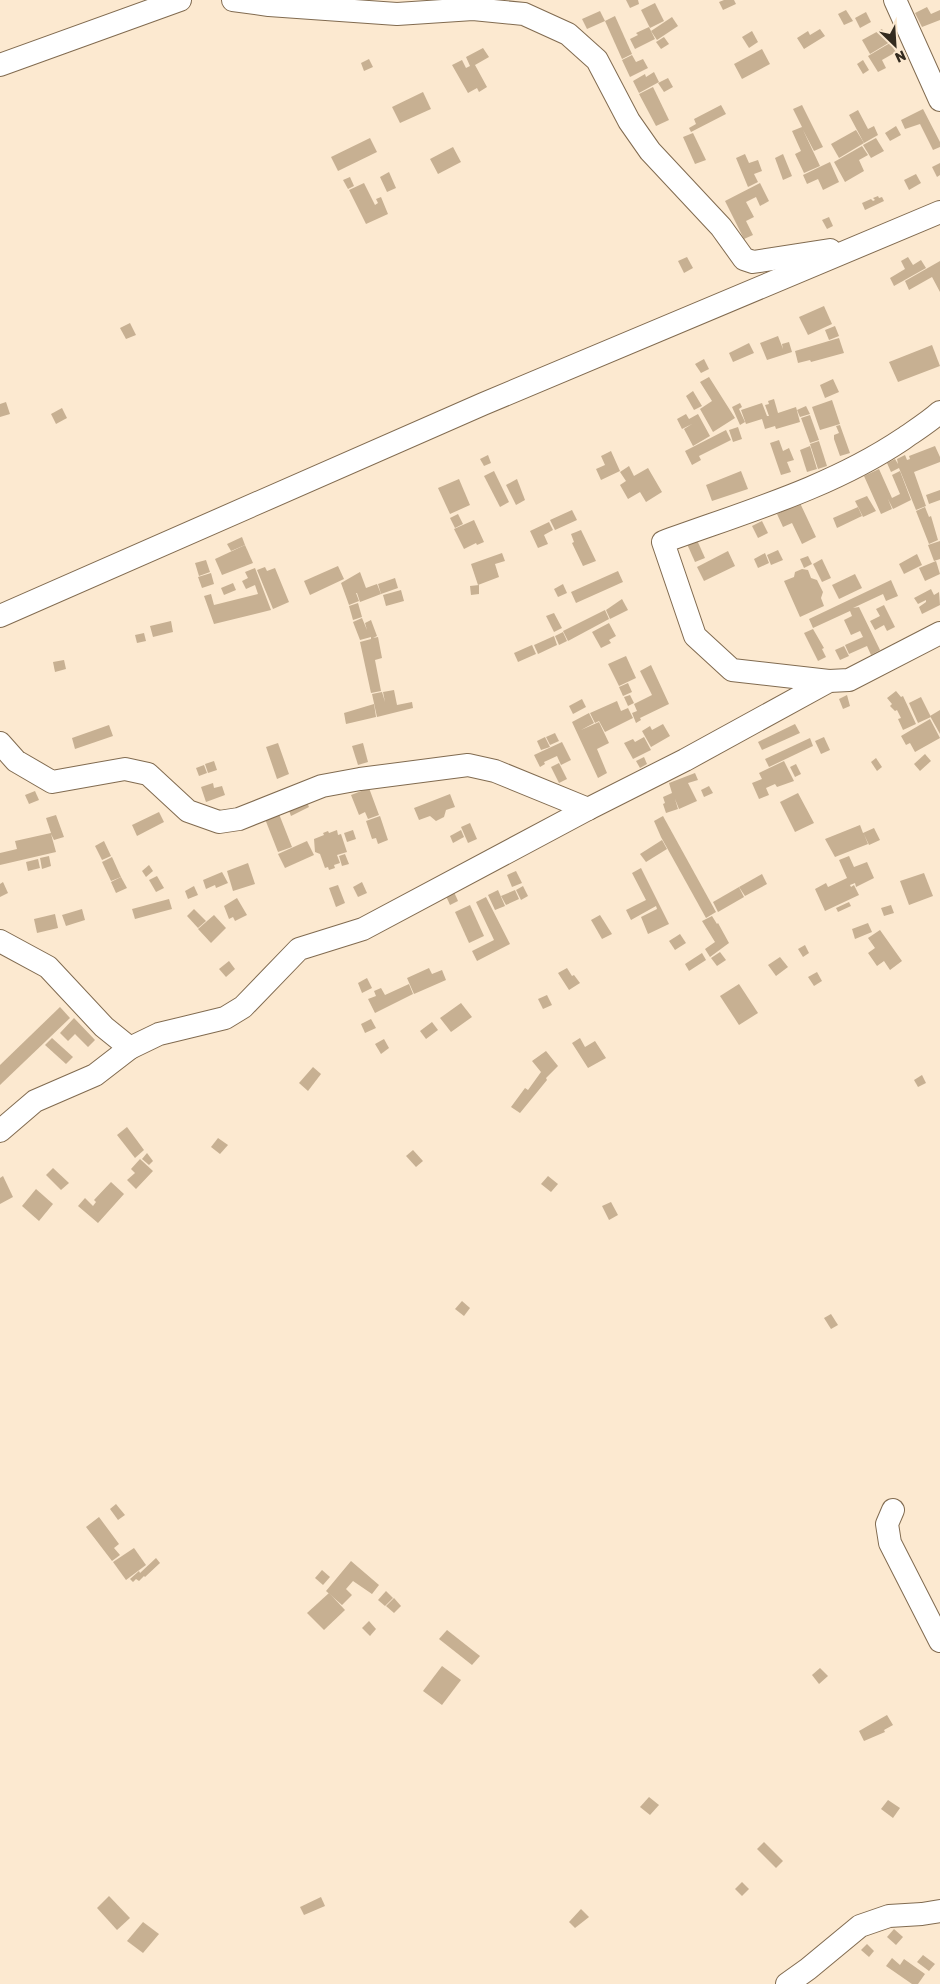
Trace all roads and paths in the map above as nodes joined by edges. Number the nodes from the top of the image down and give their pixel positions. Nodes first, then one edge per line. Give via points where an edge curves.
1 (180, 0) edge
2 (233, 0) edge
3 (895, 0) edge
4 (0, 65) edge
5 (940, 100) edge
6 (940, 212) edge
7 (858, 247) junction
8 (940, 412) edge
9 (0, 616) edge
10 (940, 634) edge
11 (829, 681) junction
12 (0, 743) edge
13 (588, 809) junction
14 (0, 941) edge
15 (130, 1048) junction
16 (0, 1131) edge
17 (893, 1510) dead end
18 (940, 1642) edge
19 (940, 1911) edge
20 (787, 1984) edge

1 - 4 street
2 - 7 street via 397,14 473,9 524,14 568,34 597,60 629,121 650,152 721,227 744,259 753,262
3 - 5 street
6 - 7 street
7 - 9 street via 483,404
8 - 11 street via 873,459 821,484 663,542 695,636 732,670
10 - 11 street via 849,680
11 - 13 street
12 - 13 street via 16,761 52,782 125,769 148,774 188,811 219,822 239,818 322,786 468,765 495,771
13 - 15 street via 362,929 300,950 243,1007 225,1018 159,1034
14 - 15 street via 48,967 104,1027
15 - 16 street via 95,1075 34,1101
17 - 18 street via 887,1524 890,1543
19 - 20 street via 889,1916 860,1926

